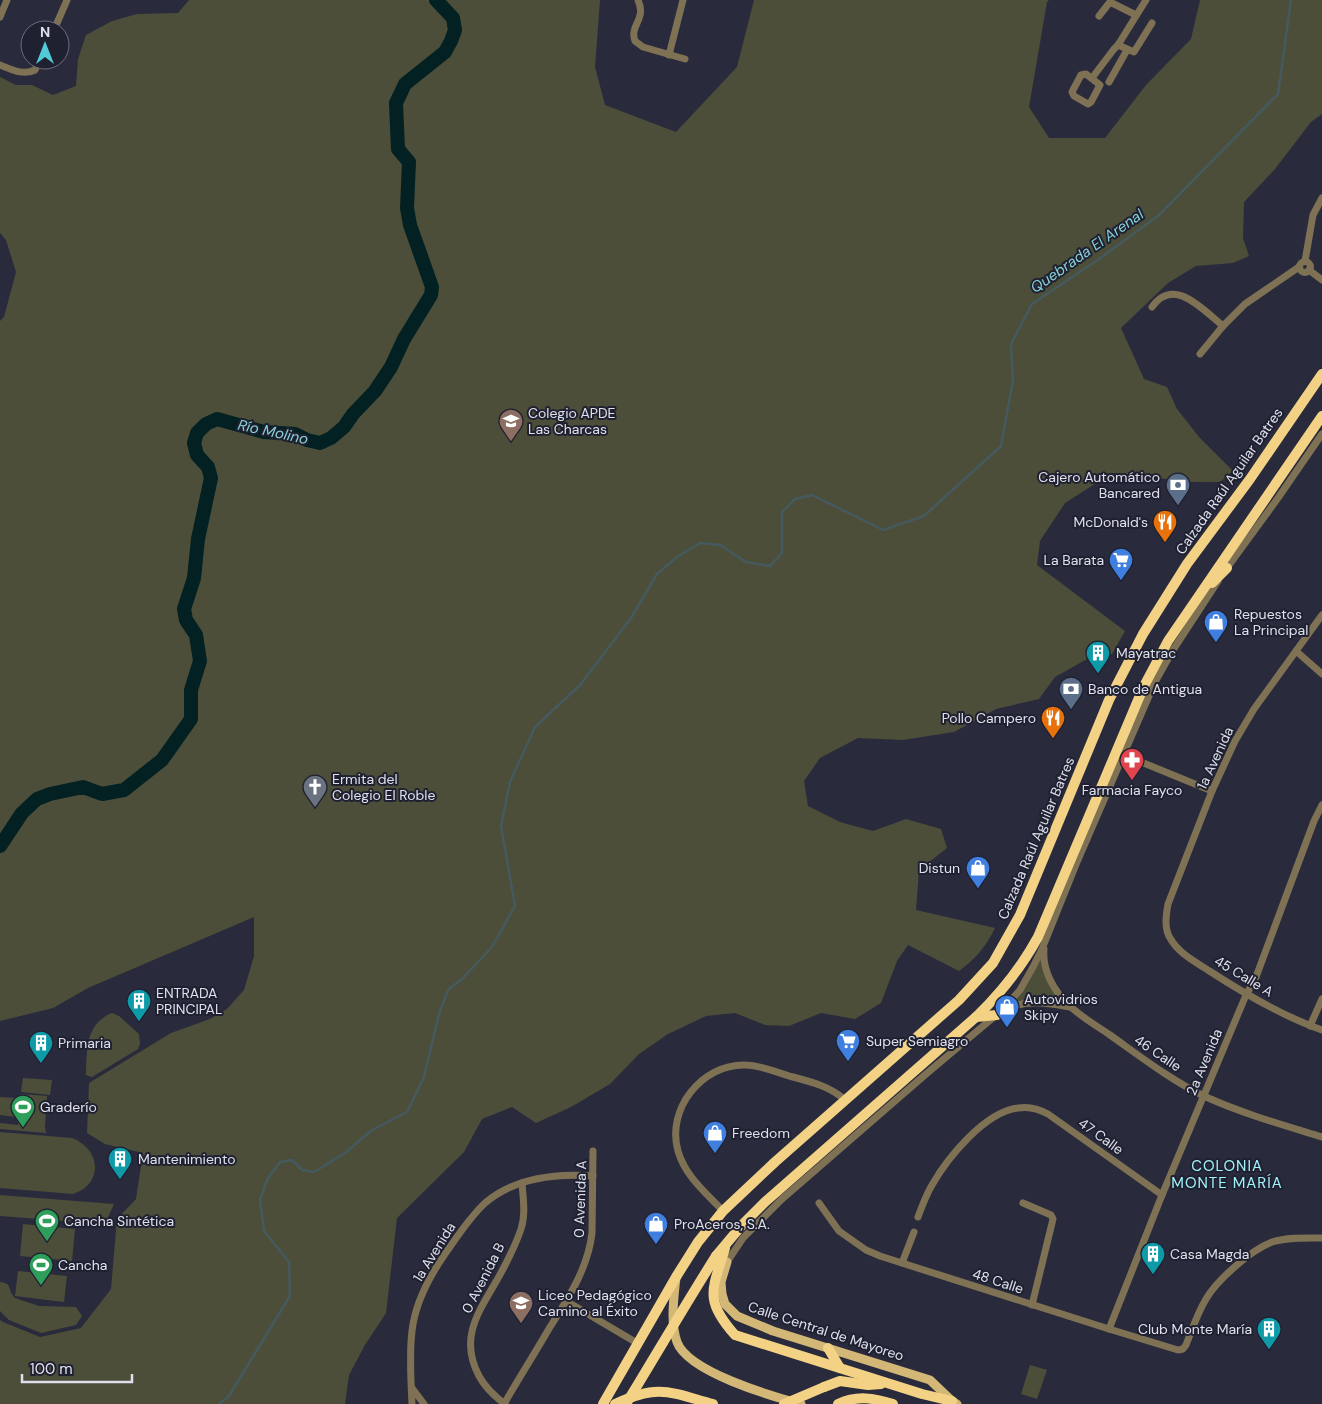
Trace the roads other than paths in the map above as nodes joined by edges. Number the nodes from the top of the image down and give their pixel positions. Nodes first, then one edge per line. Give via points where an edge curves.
1 (7, 0) edge
2 (67, 0) edge
3 (638, 0) edge
4 (683, 0) edge
5 (1146, 0) edge
6 (1136, 15) junction
7 (1099, 16) dead end
8 (0, 17) edge
9 (58, 20) edge
10 (1152, 23) dead end
11 (1118, 45) junction
12 (1127, 50) junction
13 (668, 55) junction
14 (684, 59) dead end
15 (0, 65) edge
16 (34, 70) edge
17 (1092, 78) junction
18 (1109, 82) dead end
19 (1322, 198) edge
20 (1305, 261) junction
21 (1299, 267) junction
22 (1309, 270) junction
23 (1322, 280) edge
24 (1152, 308) dead end
25 (1223, 326) junction
26 (1200, 354) dead end
27 (1322, 374) edge
28 (1322, 416) edge
29 (1320, 433) edge
30 (1227, 568) junction
31 (1194, 601) junction
32 (1322, 615) edge
33 (1296, 651) junction
34 (1322, 674) edge
35 (1124, 755) junction
36 (1212, 792) junction
37 (1322, 805) edge
38 (1166, 928) joint
39 (1045, 941) junction
40 (1246, 995) junction
41 (1322, 999) edge
42 (1070, 1007) junction
43 (999, 1013) junction
44 (976, 1017) junction
45 (1310, 1026) junction
46 (1322, 1030) edge
47 (1204, 1096) junction
48 (845, 1100) junction
49 (1322, 1136) edge
50 (593, 1151) dead end
51 (593, 1176) junction
52 (522, 1183) junction
53 (1162, 1195) junction
54 (819, 1203) dead end
55 (1023, 1203) dead end
56 (723, 1211) junction
57 (918, 1217) dead end
58 (914, 1232) dead end
59 (1322, 1238) edge
60 (726, 1245) junction
61 (727, 1262) joint
62 (902, 1263) junction
63 (676, 1277) junction
64 (719, 1277) junction
65 (566, 1301) junction
66 (1032, 1305) junction
67 (1109, 1329) junction
68 (637, 1343) junction
69 (828, 1348) junction
70 (840, 1368) junction
71 (888, 1383) junction
72 (411, 1387) junction
73 (648, 1392) junction
74 (922, 1394) junction
75 (955, 1403) edge
76 (412, 1404) edge
77 (424, 1404) edge
78 (504, 1404) edge
79 (603, 1404) edge
80 (615, 1404) edge
81 (626, 1404) edge
82 (647, 1404) edge
83 (713, 1404) edge
84 (784, 1404) edge
85 (800, 1404) edge
86 (838, 1404) edge
87 (893, 1404) edge
88 (932, 1404) edge

1 - 8 street
2 - 9 street
3 - 13 street via 641,18 634,32 635,42
4 - 13 street
5 - 6 street
6 - 7 street via 1110,2
6 - 11 street
10 - 12 street via 1136,51
11 - 12 street
11 - 17 street
12 - 18 street
13 - 14 street
15 - 16 street via 22,72
17 - 17 street via 1080,75 1072,92 1088,104 1100,85
19 - 20 street via 1313,215
20 - 21 street
20 - 22 street via 1310,265
21 - 22 street via 1303,272
21 - 25 street via 1244,304
22 - 23 street
24 - 25 street via 1164,295 1179,294
25 - 26 street
27 - 48 highway, Calzada Raúl Aguilar Batres via 1188,564 1143,634 1109,700 1020,915 1000,952 959,1000
28 - 29 highway
29 - 30 street
29 - 31 highway
30 - 31 highway
30 - 35 street via 1162,668
31 - 44 highway via 1144,686 1038,937 999,995
32 - 33 street, 1a Avenida
33 - 34 street
33 - 36 street, 1a Avenida via 1244,724
35 - 36 street
35 - 39 street
36 - 38 street, 1a Avenida via 1168,904
37 - 40 street, 2a Avenida via 1256,977
38 - 40 street, 45 Calle A via 1182,953
39 - 42 street, 46 Calle via 1043,957 1047,974
39 - 43 street via 1027,979
40 - 45 street, 45 Calle A
40 - 47 street, 2a Avenida
41 - 45 street
42 - 43 street, 46 Calle via 1033,1001 1014,1005
42 - 47 street, 46 Calle
43 - 44 highway
43 - 61 street via 798,1185 754,1226
44 - 60 highway via 789,1179
45 - 46 street, 45 Calle A
47 - 49 street, 46 Calle via 1261,1118
47 - 53 street, 2a Avenida
48 - 56 highway, Calzada Raúl Aguilar Batres
48 - 56 street via 836,1092 807,1081 747,1065 719,1071 696,1086 678,1112 678,1150 691,1177
50 - 51 street, 0 Avenida A
51 - 52 street, 1a Avenida via 547,1176
51 - 65 street, 0 Avenida A via 591,1244 580,1277
52 - 72 street, 1a Avenida via 504,1190 481,1207 455,1239 427,1283 415,1313 412,1332
52 - 78 street, 0 Avenida B via 522,1226 511,1255 475,1318 470,1343 472,1358 482,1380
53 - 57 street, 47 Calle via 1048,1114 1020,1107 998,1115 960,1147 932,1184
53 - 67 street, 2a Avenida
54 - 62 street, 48 Calle via 840,1231 856,1243
55 - 66 street via 1053,1219
56 - 63 highway, Calzada Raúl Aguilar Batres
58 - 62 street
59 - 67 street, 48 Calle via 1298,1237 1272,1242 1255,1252 1221,1280 1204,1302 1182,1349
60 - 64 highway
60 - 81 highway, bridge via 693,1292
61 - 64 main road, Calle Central de Mayoreo
62 - 66 street, 48 Calle
63 - 68 highway, Calzada Raúl Aguilar Batres
63 - 85 main road via 673,1305 676,1334 678,1345 687,1355 730,1381
64 - 69 main road, Calle Central de Mayoreo via 723,1300 737,1316
64 - 70 highway via 713,1294 714,1304 720,1317 735,1334
65 - 68 street
65 - 78 street, 0 Avenida A
66 - 67 street, 48 Calle
68 - 79 highway, Calzada Raúl Aguilar Batres
69 - 70 highway
69 - 75 main road, Calle Central de Mayoreo via 930,1380
70 - 71 highway
71 - 74 highway
71 - 84 highway, bridge via 868,1385 840,1381
72 - 76 street, 1a Avenida
72 - 77 street
73 - 80 highway
73 - 82 highway
73 - 83 highway via 668,1392
74 - 75 highway
74 - 88 highway
86 - 87 highway via 876,1398

